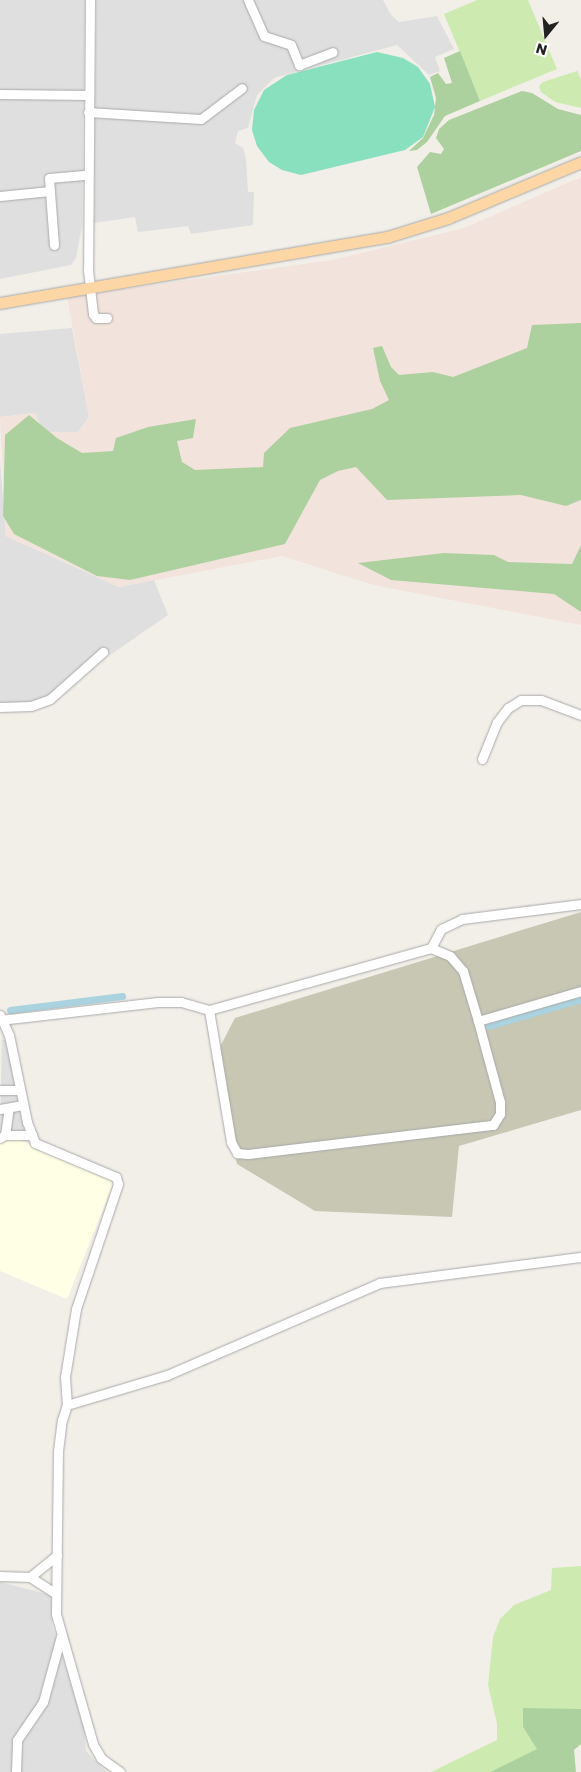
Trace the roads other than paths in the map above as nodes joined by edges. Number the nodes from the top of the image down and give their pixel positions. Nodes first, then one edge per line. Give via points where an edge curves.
1 (90, 0) edge
2 (248, 0) edge
3 (333, 52) dead end
4 (242, 88) dead end
5 (0, 94) edge
6 (88, 95) junction
7 (88, 112) junction
8 (581, 162) edge
9 (87, 175) junction
10 (50, 191) junction
11 (0, 196) edge
12 (54, 245) dead end
13 (90, 286) junction
14 (0, 303) edge
15 (107, 318) dead end
16 (103, 652) dead end
17 (0, 707) edge
18 (581, 715) edge
19 (482, 759) dead end
20 (581, 904) edge
21 (431, 948) junction
22 (581, 991) edge
23 (209, 1010) junction
24 (1, 1018) edge
25 (478, 1021) junction
26 (0, 1090) edge
27 (20, 1090) junction
28 (23, 1105) junction
29 (4, 1108) edge
30 (32, 1135) junction
31 (3, 1137) edge
32 (581, 1257) edge
33 (67, 1405) junction
34 (57, 1555) junction
35 (0, 1576) edge
36 (30, 1577) junction
37 (55, 1593) junction
38 (61, 1635) junction
39 (16, 1772) edge
40 (120, 1772) edge

1 - 6 street
2 - 3 street via 264,36 290,45 299,65
4 - 7 street via 201,119
5 - 6 street
6 - 7 street
7 - 9 street
8 - 13 main road via 448,218 387,237 243,264
9 - 10 street via 49,178
9 - 13 street
10 - 11 street
10 - 12 street
13 - 14 main road
13 - 15 street via 96,318
16 - 17 street via 50,699 30,706
18 - 19 street via 541,700 521,700 508,708 497,722
20 - 21 street via 462,918 441,930
21 - 23 street
21 - 25 street via 450,956 462,971
22 - 25 street
23 - 24 street via 181,1002 158,1002
23 - 25 street via 231,1142 237,1153 248,1154 493,1125 500,1114 500,1102
24 - 27 street
26 - 27 street
27 - 28 street
28 - 29 street
28 - 30 street
29 - 31 street
30 - 31 street
30 - 33 street via 40,1147 116,1177 118,1184 76,1309 65,1377
32 - 33 street via 380,1283 166,1374
33 - 34 street via 58,1451
34 - 36 street
34 - 37 street
35 - 36 street
36 - 37 street
37 - 38 street
38 - 39 street via 43,1702 17,1740
38 - 40 street via 93,1744 101,1758

